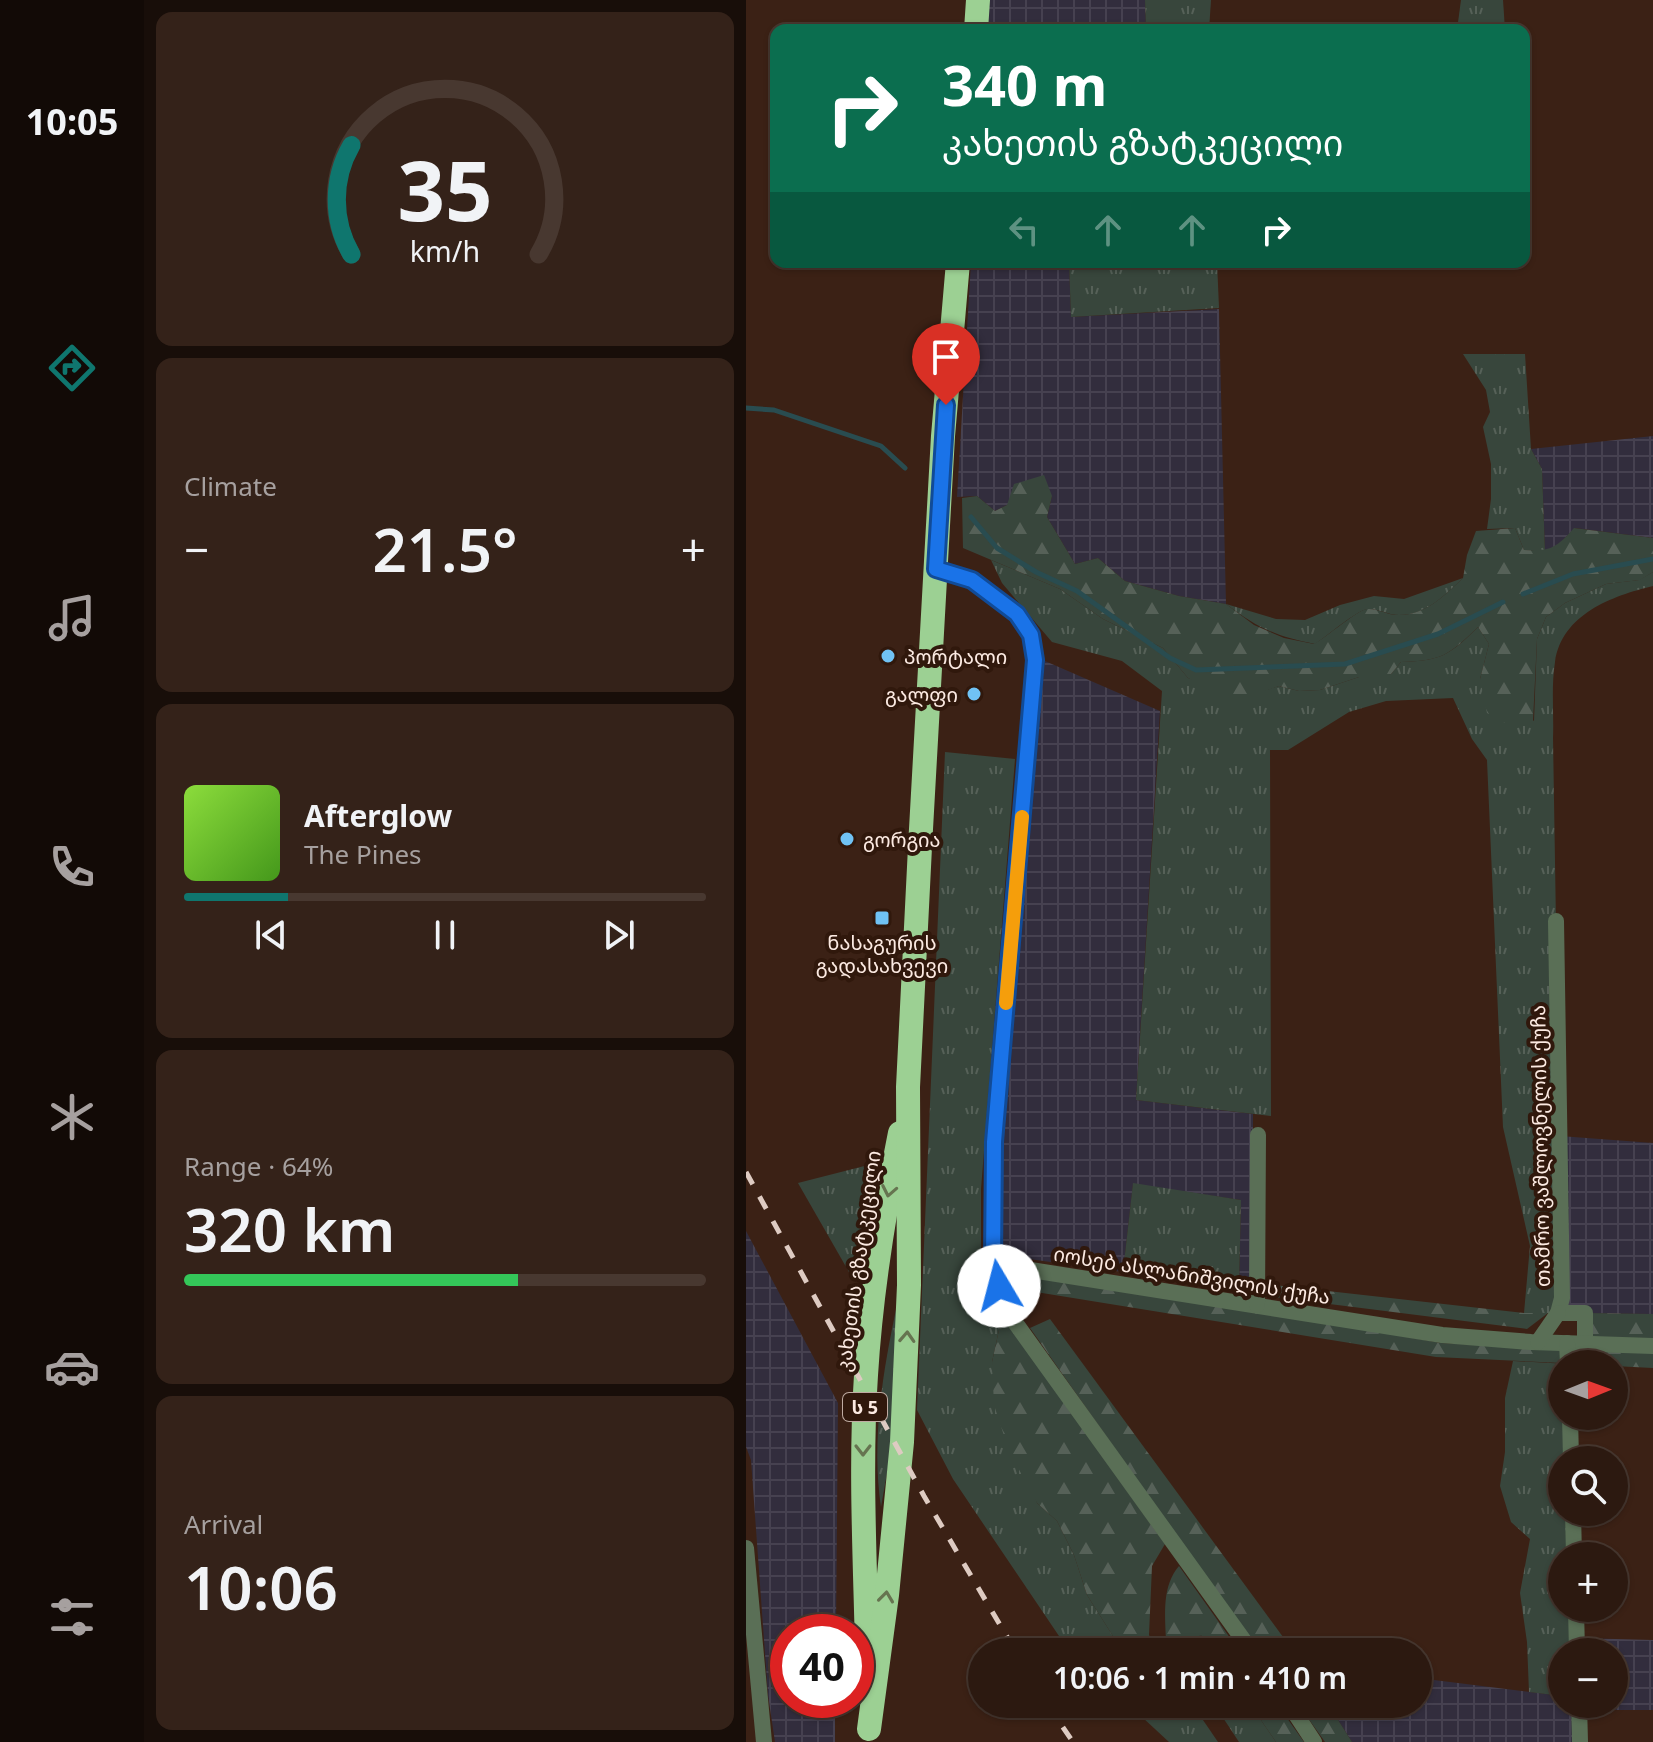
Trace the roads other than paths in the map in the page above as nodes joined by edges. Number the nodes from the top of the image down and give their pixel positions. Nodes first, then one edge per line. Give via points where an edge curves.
1 (978, 0) edge
2 (976, 24) edge
3 (957, 268) edge
4 (936, 569) junction
5 (1556, 921) dead end
6 (908, 1087) junction
7 (1258, 1135) dead end
8 (993, 1264) junction
9 (1257, 1305) junction
10 (1558, 1313) junction
11 (1538, 1342) junction
12 (1567, 1343) junction
13 (1585, 1343) junction
14 (1653, 1346) edge
15 (1567, 1350) edge
16 (746, 1548) edge
17 (1242, 1638) edge
18 (1298, 1718) edge
19 (1579, 1718) edge
20 (869, 1736) edge
21 (764, 1742) edge
22 (1314, 1742) edge
23 (1580, 1742) edge

1 - 2 highway
3 - 4 highway, კახეთის გზატკეცილი / ს 5
4 - 6 highway, კახეთის გზატკეცილი / ს 5
4 - 8 street via 972,580 1017,614 1031,635 1035,660 994,1142
5 - 10 street, თამრო ვაშლოვნელის ქუჩა via 1562,1298
20 -> 6 highway, კახეთის გზატკეცილი / ს 5 via 902,1442 911,1179
6 -> 20 highway, კახეთის გზატკეცილი / ს 5 via 886,1203 866,1373
7 - 9 street
8 - 9 street, იოსებ ასლანიშვილის ქუჩა
8 - 17 street via 1004,1307
9 - 11 street, იოსებ ასლანიშვილის ქუჩა via 1442,1335
10 - 11 street
10 - 13 street, თამრო ვაშლოვნელის ქუჩა via 1585,1313
11 - 12 street, იოსებ ასლანიშვილის ქუჩა
12 - 13 street, იოსებ ასლანიშვილის ქუჩა
12 - 15 street
13 - 14 street, იოსებ ასლანიშვილის ქუჩა
16 - 21 street
18 - 22 street
19 - 23 street

